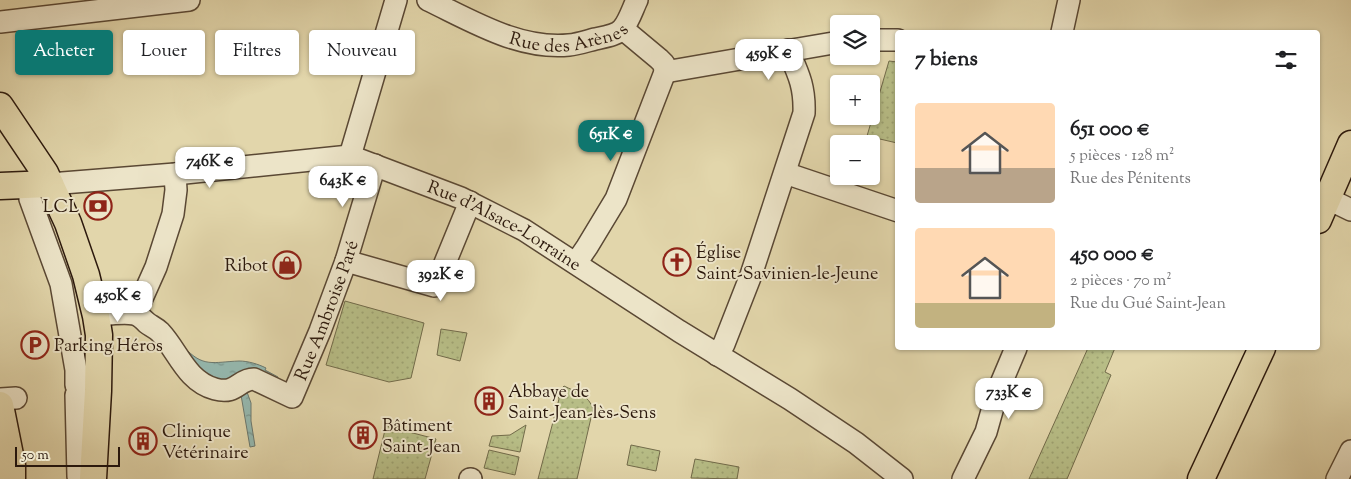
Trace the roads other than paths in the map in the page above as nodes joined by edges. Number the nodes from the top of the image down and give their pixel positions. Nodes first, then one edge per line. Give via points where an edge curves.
1 (189, 0) edge
2 (396, 0) edge
3 (428, 0) edge
4 (637, 0) edge
5 (1069, 0) edge
6 (0, 22) edge
7 (623, 28) junction
8 (1062, 30) edge
9 (880, 40) edge
10 (895, 40) edge
11 (830, 43) edge
12 (788, 50) junction
13 (752, 56) junction
14 (665, 72) junction
15 (798, 72) junction
16 (0, 106) edge
17 (1351, 144) edge
18 (350, 156) junction
19 (375, 165) junction
20 (785, 173) junction
21 (175, 174) junction
22 (0, 186) edge
23 (40, 191) junction
24 (470, 202) junction
25 (1320, 204) edge
26 (895, 209) edge
27 (1351, 210) edge
28 (346, 261) junction
29 (576, 263) junction
30 (135, 314) junction
31 (96, 316) junction
32 (1015, 350) edge
33 (1261, 350) edge
34 (718, 355) junction
35 (80, 390) junction
36 (5, 401) edge
37 (1351, 451) edge
38 (84, 473) edge
39 (964, 478) edge
40 (12, 479) edge
41 (902, 479) edge
42 (1201, 479) edge
43 (1337, 479) edge

1 - 6 street
2 - 18 street
3 - 7 street, Rue des Arènes via 501,34 541,44 569,45 610,35
4 - 7 street, Rue des Arènes
5 - 8 street
7 - 14 street via 664,64
9 - 10 street
11 - 12 street
12 - 13 street
12 - 15 street
13 - 14 street
13 - 15 street
14 - 29 street via 616,199
15 - 20 street via 804,92 804,113
16 - 23 main road via 29,157
17 - 25 main road
18 - 19 street, Rue d'Alsace-Lorraine
18 - 21 street, Rue d'Alsace-Lorraine
19 - 24 street, Rue d'Alsace-Lorraine
19 - 28 street, Rue Ambroise Paré
20 - 26 street
20 - 34 street via 751,275
21 - 23 street, Rue d'Alsace-Lorraine
21 - 30 street via 173,214 156,267
22 - 23 main road
23 - 31 main road via 68,223
23 - 35 street
24 - 28 street via 434,286
24 - 29 street, Rue d'Alsace-Lorraine via 524,230
25 - 27 street
28 - 30 street, Rue Ambroise Paré via 292,397 254,379 229,390 202,384 192,375 176,347
29 - 34 street, Rue d'Alsace-Lorraine via 695,337
30 - 31 street
31 - 35 main road via 99,335
32 - 39 street via 997,393 986,432
33 - 42 main road
34 - 41 street, Rue d'Alsace-Lorraine via 856,443
35 - 38 main road
36 - 40 main road
37 - 43 street

